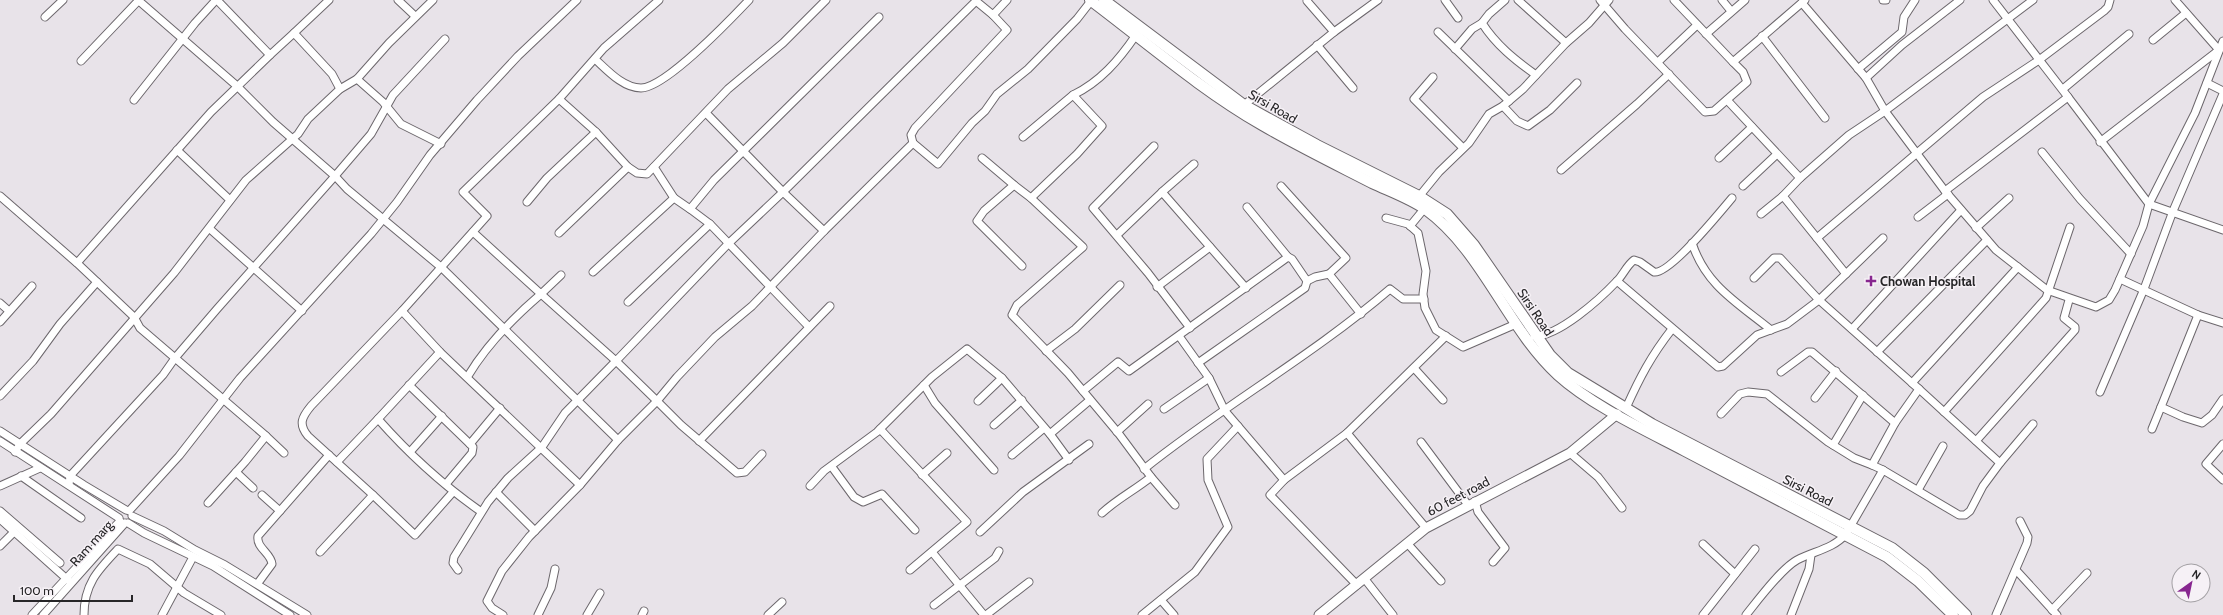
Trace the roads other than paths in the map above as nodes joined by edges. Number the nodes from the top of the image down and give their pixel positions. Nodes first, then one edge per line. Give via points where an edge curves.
1 (63, 0) edge
2 (139, 0) edge
3 (216, 0) edge
4 (329, 0) edge
5 (398, 0) edge
6 (433, 0) edge
7 (577, 0) edge
8 (659, 0) edge
9 (749, 0) edge
10 (826, 0) edge
11 (1007, 0) edge
12 (1090, 0) edge
13 (1104, 0) edge
14 (1307, 0) edge
15 (1378, 0) edge
16 (1445, 0) edge
17 (1505, 0) edge
18 (1518, 0) edge
19 (1674, 0) edge
20 (1722, 0) edge
21 (1745, 0) edge
22 (1915, 0) edge
23 (1960, 0) edge
24 (1993, 0) edge
25 (2033, 0) edge
26 (2110, 0) edge
27 (2175, 0) edge
28 (1804, 1) edge
29 (1605, 2) edge
30 (1731, 11) junction
31 (2186, 13) junction
32 (993, 15) junction
33 (415, 16) junction
34 (45, 17) dead end
35 (879, 17) dead end
36 (1458, 18) dead end
37 (2008, 19) junction
38 (1482, 23) junction
39 (1697, 24) junction
40 (1334, 32) junction
41 (1438, 32) dead end
42 (294, 33) junction
43 (1706, 34) junction
44 (2129, 34) dead end
45 (1136, 35) junction
46 (1762, 36) junction
47 (182, 38) junction
48 (445, 39) dead end
49 (2153, 40) dead end
50 (2223, 41) edge
51 (1566, 43) junction
52 (1317, 45) junction
53 (1455, 49) junction
54 (2219, 50) junction
55 (270, 55) junction
56 (595, 59) junction
57 (2039, 60) junction
58 (81, 61) dead end
59 (1658, 62) junction
60 (1733, 62) junction
61 (1858, 69) junction
62 (1536, 74) junction
63 (1669, 74) junction
64 (1433, 77) dead end
65 (1866, 78) junction
66 (357, 79) junction
67 (1577, 83) dead end
68 (2207, 83) junction
69 (237, 86) junction
70 (1353, 88) dead end
71 (340, 89) junction
72 (2063, 89) junction
73 (2223, 91) edge
74 (2223, 94) edge
75 (1073, 95) junction
76 (2068, 97) junction
77 (559, 99) junction
78 (134, 100) dead end
79 (1727, 100) junction
80 (1509, 101) junction
81 (1244, 105) junction
82 (1503, 106) junction
83 (387, 108) junction
84 (1885, 111) junction
85 (706, 113) junction
86 (1825, 118) dead end
87 (1752, 128) junction
88 (596, 132) junction
89 (1023, 137) dead end
90 (291, 138) junction
91 (2100, 142) junction
92 (441, 144) junction
93 (913, 144) junction
94 (1154, 146) dead end
95 (1464, 148) junction
96 (177, 150) junction
97 (744, 151) junction
98 (2042, 152) dead end
99 (1917, 153) junction
100 (1776, 155) junction
101 (982, 158) dead end
102 (1719, 158) dead end
103 (1194, 164) dead end
104 (628, 166) junction
105 (654, 167) junction
106 (1561, 170) dead end
107 (335, 176) junction
108 (1800, 178) junction
109 (1014, 185) junction
110 (1280, 186) dead end
111 (1743, 186) dead end
112 (783, 192) junction
113 (1162, 192) junction
114 (1946, 193) junction
115 (1782, 196) junction
116 (1, 198) edge
117 (674, 198) junction
118 (1031, 198) junction
119 (1732, 198) dead end
120 (2009, 198) dead end
121 (1417, 199) junction
122 (230, 200) junction
123 (527, 202) dead end
124 (2149, 204) junction
125 (1247, 207) dead end
126 (690, 209) junction
127 (1424, 209) junction
128 (1961, 210) junction
129 (2173, 211) junction
130 (1761, 214) dead end
131 (1918, 217) dead end
132 (1386, 218) dead end
133 (384, 219) junction
134 (710, 224) junction
135 (1410, 226) junction
136 (2070, 227) dead end
137 (1976, 228) junction
138 (210, 229) junction
139 (2223, 230) edge
140 (824, 231) junction
141 (473, 232) junction
142 (559, 234) dead end
143 (1117, 235) junction
144 (1817, 238) junction
145 (1883, 238) dead end
146 (1987, 240) junction
147 (1692, 243) junction
148 (728, 244) junction
149 (1210, 247) junction
150 (2131, 254) junction
151 (1288, 257) junction
152 (77, 263) junction
153 (1022, 266) dead end
154 (2018, 267) junction
155 (253, 268) junction
156 (442, 268) junction
157 (593, 272) dead end
158 (1328, 274) junction
159 (1846, 274) junction
160 (561, 275) dead end
161 (1754, 278) dead end
162 (2120, 279) junction
163 (1307, 281) junction
164 (1617, 281) junction
165 (96, 282) junction
166 (1120, 285) dead end
167 (32, 286) dead end
168 (770, 287) junction
169 (1158, 287) junction
170 (1246, 288) junction
171 (2144, 289) junction
172 (2048, 291) junction
173 (541, 294) junction
174 (1424, 299) junction
175 (1819, 300) junction
176 (2069, 300) junction
177 (628, 302) dead end
178 (0, 303) edge
179 (830, 306) dead end
180 (9, 311) junction
181 (302, 311) junction
182 (402, 311) junction
183 (1361, 314) junction
184 (2198, 315) junction
185 (134, 317) junction
186 (0, 322) edge
187 (2223, 323) edge
188 (1516, 324) junction
189 (809, 327) junction
190 (505, 328) junction
191 (1190, 328) junction
192 (1672, 329) junction
193 (1852, 329) junction
194 (1771, 330) junction
195 (1179, 336) junction
196 (1446, 336) junction
197 (1526, 336) junction
198 (1537, 336) junction
199 (1046, 351) junction
200 (440, 352) junction
201 (1877, 352) junction
202 (174, 358) junction
203 (616, 361) junction
204 (1198, 363) junction
205 (1414, 368) junction
206 (1836, 371) junction
207 (1781, 372) dead end
208 (468, 376) junction
209 (1002, 378) junction
210 (1209, 378) junction
211 (1912, 383) junction
212 (409, 385) junction
213 (924, 385) junction
214 (1919, 389) junction
215 (1083, 391) junction
216 (2100, 392) dead end
217 (1863, 395) junction
218 (0, 396) edge
219 (1815, 398) dead end
220 (2223, 399) edge
221 (222, 400) junction
222 (578, 400) junction
223 (1022, 400) junction
224 (1090, 400) junction
225 (1443, 400) dead end
226 (657, 401) junction
227 (978, 401) dead end
228 (1148, 404) dead end
229 (2161, 407) junction
230 (500, 408) junction
231 (1626, 408) junction
232 (1164, 409) dead end
233 (1225, 411) junction
234 (1944, 412) junction
235 (1617, 414) junction
236 (1721, 414) dead end
237 (442, 416) junction
238 (378, 419) junction
239 (1895, 423) junction
240 (2033, 424) dead end
241 (994, 425) dead end
242 (1238, 426) junction
243 (1044, 428) junction
244 (880, 429) junction
245 (2152, 429) dead end
246 (0, 431) edge
247 (1117, 432) junction
248 (1347, 433) junction
249 (1050, 434) junction
250 (266, 436) junction
251 (618, 440) junction
252 (0, 441) edge
253 (699, 441) junction
254 (1976, 441) junction
255 (1421, 442) dead end
256 (20, 444) junction
257 (470, 444) junction
258 (1089, 444) dead end
259 (2223, 444) edge
260 (1833, 445) junction
261 (1943, 446) dead end
262 (542, 447) junction
263 (15, 452) junction
264 (410, 452) junction
265 (284, 453) dead end
266 (947, 453) dead end
267 (1570, 453) junction
268 (762, 454) dead end
269 (329, 455) junction
270 (1012, 455) dead end
271 (1070, 460) junction
272 (337, 462) junction
273 (2000, 463) junction
274 (1872, 465) junction
275 (832, 467) junction
276 (40, 468) junction
277 (1144, 469) junction
278 (994, 470) dead end
279 (1883, 470) junction
280 (236, 472) junction
281 (922, 475) junction
282 (21, 476) junction
283 (70, 476) junction
284 (1151, 477) junction
285 (1284, 480) junction
286 (2223, 480) edge
287 (446, 484) junction
288 (69, 485) junction
289 (580, 485) junction
290 (0, 486) edge
291 (810, 486) dead end
292 (254, 488) dead end
293 (1918, 490) junction
294 (454, 492) junction
295 (496, 492) junction
296 (373, 495) junction
297 (262, 496) dead end
298 (208, 503) dead end
299 (1472, 503) junction
300 (1175, 505) dead end
301 (1622, 508) dead end
302 (0, 511) edge
303 (280, 511) junction
304 (480, 511) junction
305 (1102, 513) dead end
306 (125, 517) junction
307 (81, 518) dead end
308 (0, 519) edge
309 (2020, 521) dead end
310 (1426, 528) junction
311 (915, 530) dead end
312 (535, 531) junction
313 (1848, 531) junction
314 (980, 532) dead end
315 (13, 533) junction
316 (1406, 543) junction
317 (1703, 544) dead end
318 (0, 546) edge
319 (1755, 549) dead end
320 (999, 551) dead end
321 (320, 552) dead end
322 (932, 552) junction
323 (1811, 555) junction
324 (193, 557) junction
325 (1493, 562) dead end
326 (60, 563) dead end
327 (555, 569) dead end
328 (458, 570) dead end
329 (910, 570) dead end
330 (2016, 570) junction
331 (2087, 573) dead end
332 (1735, 574) junction
333 (68, 581) junction
334 (1360, 581) junction
335 (1029, 582) dead end
336 (1441, 582) dead end
337 (258, 583) junction
338 (960, 585) junction
339 (178, 586) junction
340 (600, 593) dead end
341 (1161, 600) junction
342 (782, 602) dead end
343 (934, 605) dead end
344 (2054, 612) edge
345 (1948, 613) edge
346 (32, 615) edge
347 (43, 615) edge
348 (84, 615) edge
349 (162, 615) edge
350 (221, 615) edge
351 (290, 615) edge
352 (307, 615) edge
353 (503, 615) edge
354 (538, 615) edge
355 (587, 615) edge
356 (768, 615) edge
357 (985, 615) edge
358 (1142, 615) edge
359 (1174, 615) edge
360 (1319, 615) edge
361 (1393, 615) edge
362 (1703, 615) edge
363 (1746, 615) edge
364 (1792, 615) edge
365 (1966, 615) edge
366 (1996, 615) edge

1 - 34 street
2 - 47 street
2 - 58 street
3 - 47 street
3 - 55 street
4 - 42 street
5 - 33 street
6 - 33 street
7 - 92 street, Ram marg via 477,100
8 - 56 street
9 - 56 street via 722,29 670,75 655,84 640,88 627,84
10 - 85 street via 783,43 728,88
11 - 32 street
12 - 45 main road, Sirsi Road
12 - 93 street via 1077,19 1028,70 997,94 985,112 972,123 938,164
13 - 81 main road, Sirsi Road
14 - 40 street
15 - 40 street
16 - 36 street
17 - 38 street
18 - 51 street
19 - 39 street
20 - 30 street
21 - 30 street
22 - 61 street via 1904,17 1902,32
23 - 65 street
24 - 37 street
25 - 37 street
26 - 57 street via 2104,11
27 - 31 street
28 - 46 street
28 - 61 street
29 - 51 street via 1589,23
29 - 59 street via 1625,29
30 - 43 street
31 - 49 street
31 - 54 street
32 - 93 street via 1008,30 915,128 910,136
32 - 112 street via 976,1
33 - 66 street
35 - 97 street
37 - 57 street
37 - 84 street
38 - 53 street via 1472,29
38 - 62 street via 1493,40 1515,60
39 - 43 street
39 - 59 street
40 - 52 street
41 - 53 street
42 - 55 street
42 - 71 street via 332,74
43 - 60 street
44 - 72 street
45 - 75 street via 1107,71 1085,89
45 - 121 main road, Sirsi Road via 1260,124 1313,154
46 - 60 street
46 - 86 street
47 - 69 street
47 - 78 street
48 - 83 street via 393,95
50 - 54 street
51 - 62 street
52 - 70 street
52 - 81 street
53 - 80 street
54 - 68 street
54 - 91 street
55 - 69 street
56 - 77 street
57 - 72 street
57 - 99 street via 1983,97
59 - 63 street
60 - 79 street via 1743,72 1747,82
61 - 65 street
62 - 80 street
63 - 79 street via 1705,112 1714,111
63 - 106 street
64 - 95 street via 1414,99
65 - 84 street
66 - 71 street
66 - 83 street
67 - 82 street via 1550,110 1528,126 1516,121
68 - 73 street
68 - 124 street via 2195,113
69 - 90 street
69 - 96 street
71 - 90 street via 308,119 298,134
72 - 76 street
74 - 129 street
75 - 89 street
75 - 118 street via 1102,126
76 - 91 street
76 - 114 street
77 - 88 street
77 - 141 street via 463,192 487,216
79 - 87 street
80 - 82 street
81 - 121 main road, Sirsi Road
82 - 95 street via 1489,114
83 - 92 street via 401,124
83 - 107 street via 370,134
84 - 99 street
84 - 108 street via 1833,148
85 - 97 street
85 - 105 street
87 - 100 street
87 - 102 street
88 - 104 street
88 - 123 street via 547,178
90 - 107 street
90 - 122 street via 246,180
91 - 124 street
92 - 133 street, Ram marg via 430,155
93 - 140 street
94 - 143 street via 1093,208
95 - 121 street
96 - 122 street
96 - 152 street
97 - 112 street via 758,169
97 - 126 street via 714,180
98 - 150 street via 2080,199
99 - 114 street
99 - 144 street
100 - 108 street
100 - 111 street
101 - 109 street
103 - 113 street
104 - 105 street via 644,175
104 - 142 street
105 - 117 street
107 - 133 street
107 - 155 street
108 - 115 street
109 - 118 street
109 - 153 street via 984,211 977,222
110 - 158 street via 1346,258
112 - 140 street
112 - 148 street
113 - 143 street
113 - 149 street
114 - 128 street
114 - 131 street
115 - 130 street
115 - 144 street
116 - 152 street
117 - 126 street
117 - 157 street
118 - 199 street via 1083,247 1017,305 1012,315
119 - 147 street
120 - 137 street
121 - 127 main road, Sirsi Road
121 - 198 main road, Sirsi Road via 1447,214 1474,245
122 - 138 street
124 - 129 street
124 - 150 street
125 - 151 street
126 - 134 street
127 - 135 street
127 - 188 main road, Sirsi Road via 1440,222 1467,252
128 - 137 street
128 - 193 street
129 - 139 street
129 - 171 street
132 - 135 street
133 - 156 street
133 - 181 street, Ram marg
134 - 148 street
134 - 177 street
135 - 174 street via 1418,233 1426,271
136 - 172 street
137 - 146 street
138 - 155 street
138 - 185 street
140 - 168 street
141 - 156 street
141 - 173 street
143 - 169 street
144 - 159 street
145 - 159 street
146 - 154 street
146 - 201 street
147 - 164 street via 1659,272 1654,272 1634,260
147 - 194 street via 1704,271 1713,282
148 - 168 street
148 - 203 street
149 - 169 street
149 - 170 street
150 - 162 street
151 - 163 street
151 - 170 street
152 - 165 street
154 - 172 street
154 - 211 street
155 - 181 street
155 - 202 street
156 - 182 street
156 - 190 street
158 - 163 street
158 - 183 street
159 - 175 street
160 - 173 street
161 - 175 street via 1774,258 1780,258
162 - 171 street
162 - 176 street via 2109,300 2102,305 2088,306
163 - 204 street via 1305,288
164 - 192 street
164 - 198 street via 1566,324 1553,332
165 - 185 street
165 - 218 street via 60,324 34,361
166 - 199 street via 1075,330
167 - 180 street
168 - 189 street
168 - 226 street via 715,337 676,377
169 - 191 street
170 - 191 street
171 - 184 street
171 - 216 street
172 - 176 street
172 - 234 street via 2038,308
173 - 190 street
173 - 203 street
174 - 183 street via 1403,299 1390,289
174 - 196 street via 1425,308 1436,330
175 - 193 street
175 - 194 street via 1796,319
176 - 254 street via 2064,318 2075,327 2075,330
178 - 180 street
179 - 189 street
180 - 186 street
181 - 221 street, Ram marg
182 - 200 street
182 - 269 street via 304,415 302,429
183 - 233 street
184 - 187 street
184 - 229 street
185 - 202 street via 140,328
185 - 256 street via 51,414
188 - 196 street via 1463,347
188 - 197 main road, Sirsi Road
189 - 253 street
190 - 208 street via 477,360
190 - 222 street
191 - 195 street
192 - 194 street via 1718,367 1723,366 1757,335
192 - 231 street via 1641,373
193 - 201 street
195 - 204 street
195 - 215 street via 1129,371 1118,362
196 - 205 street
197 - 198 street
197 - 235 main road, Sirsi Road via 1544,361 1560,377
198 - 231 main road, Sirsi Road via 1550,355 1568,373
199 - 215 street
200 - 208 street
200 - 212 street
201 - 211 street
202 - 221 street
202 - 283 street via 163,375
203 - 222 street
203 - 226 street
204 - 210 street
205 - 225 street
205 - 248 street
206 - 207 street via 1816,354 1808,352
206 - 217 street
206 - 219 street
208 - 230 street
209 - 213 street via 968,349
209 - 223 street
209 - 227 street
210 - 232 street
210 - 233 street
211 - 214 street
212 - 237 street
212 - 238 street
213 - 244 street
213 - 278 street via 935,403
214 - 234 street
214 - 239 street
215 - 224 street
217 - 239 street
217 - 260 street
220 - 229 street via 2212,416 2202,423
221 - 250 street
221 - 306 street, Ram marg via 179,456
222 - 251 street
222 - 262 street via 565,413
223 - 241 street
223 - 243 street
224 - 247 street
224 - 249 street
226 - 251 street
226 - 253 street
228 - 247 street
229 - 245 street
230 - 257 street
230 - 262 street
231 - 313 main road, Sirsi Road
233 - 242 street
233 - 277 street via 1194,429
234 - 254 street
235 - 267 street, 60 feet road
235 - 313 main road, Sirsi Road
236 - 260 street via 1740,394 1767,394
237 - 257 street
237 - 264 street
238 - 264 street
238 - 272 street
239 - 274 street
240 - 273 street
242 - 285 street
242 - 341 street via 1207,459 1208,480 1228,527 1195,572
243 - 249 street
243 - 270 street
244 - 275 street
244 - 281 street
246 - 256 street
247 - 277 street
248 - 285 street
248 - 310 street
249 - 271 street
250 - 265 street
250 - 280 street
251 - 289 street
252 - 263 street
253 - 268 street via 737,473 745,472
254 - 273 street
255 - 299 street
256 - 263 street
256 - 283 street
257 - 287 street via 473,447 472,453
258 - 271 street
259 - 286 street via 2206,464
260 - 274 street
261 - 293 street
262 - 289 street
262 - 295 street
263 - 276 street
264 - 287 street
266 - 281 street
267 - 299 street, 60 feet road
267 - 301 street via 1602,482
269 - 272 street
269 - 303 street
271 - 314 street via 1023,492
272 - 296 street
273 - 293 street via 1966,515 1958,515
274 - 279 street
275 - 291 street via 824,471
275 - 311 street via 854,497 863,502 882,494
276 - 282 street
276 - 288 street
277 - 284 street
279 - 293 street
279 - 313 street
280 - 292 street
280 - 298 street
281 - 322 street via 967,522
282 - 290 street
282 - 307 street
283 - 288 street
283 - 306 street
284 - 300 street
284 - 305 street
285 - 334 street via 1270,495
287 - 294 street
288 - 306 street
289 - 312 street
294 - 296 street via 415,535
294 - 304 street
295 - 304 street
295 - 312 street
296 - 321 street
297 - 303 street
299 - 310 street, 60 feet road
299 - 325 street via 1505,548
302 - 326 street
303 - 337 street via 258,536 259,544 272,560 272,564
304 - 328 street via 454,556 453,563
306 - 324 street
306 - 333 street, Ram marg
306 - 337 street via 164,531
308 - 315 street
309 - 330 street via 2028,537
310 - 316 street, 60 feet road
312 - 353 street via 502,571 489,594 487,601
313 - 323 street via 1839,542
313 - 345 main road, Sirsi Road via 1918,581
313 - 365 main road, Sirsi Road via 1892,548 1924,573
315 - 318 street
315 - 333 street
316 - 334 street, 60 feet road
316 - 336 street
317 - 332 street
319 - 332 street
320 - 338 street via 995,558
322 - 329 street
322 - 338 street
323 - 363 street via 1796,560
323 - 364 street via 1809,569
324 - 339 street
324 - 351 street via 213,566
327 - 354 street via 551,588
330 - 344 street
330 - 366 street
331 - 344 street
332 - 362 street
333 - 346 street
333 - 347 street, Ram marg
334 - 360 street, 60 feet road
334 - 361 street
335 - 357 street
337 - 352 street
338 - 343 street
338 - 357 street
339 - 348 street via 150,564 118,549 87,587
339 - 349 street
339 - 350 street via 184,593
340 - 355 street
341 - 358 street
341 - 359 street
342 - 356 street

